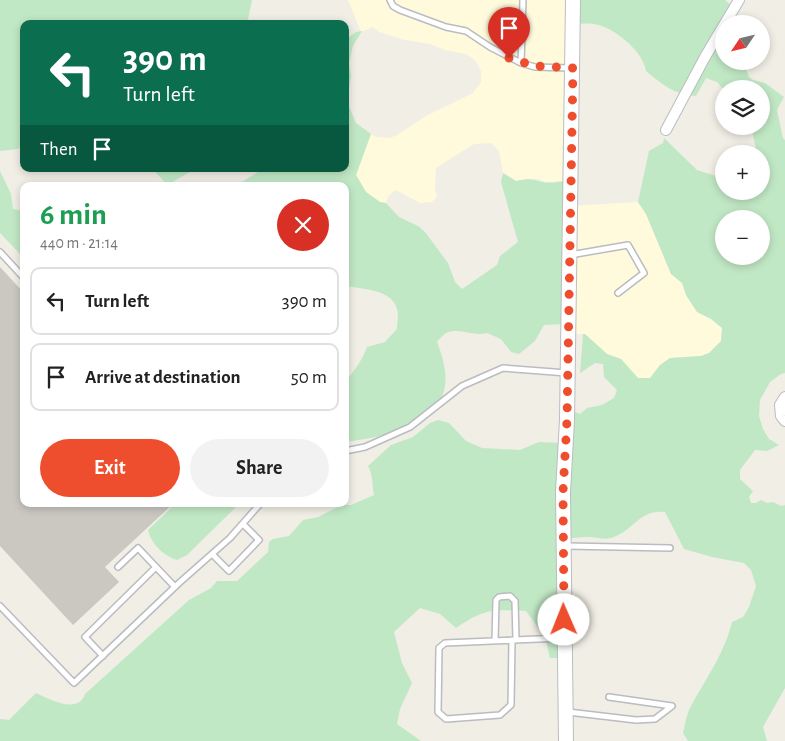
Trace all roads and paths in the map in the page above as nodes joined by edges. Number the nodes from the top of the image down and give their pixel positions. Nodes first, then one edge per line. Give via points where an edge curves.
1 (390, 0) edge
2 (523, 0) edge
3 (574, 0) edge
4 (739, 0) edge
5 (521, 63) junction
6 (573, 68) junction
7 (666, 130) dead end
8 (0, 252) edge
9 (569, 255) junction
10 (20, 274) edge
11 (618, 294) dead end
12 (567, 373) junction
13 (785, 397) edge
14 (785, 421) edge
15 (349, 450) edge
16 (257, 507) edge
17 (243, 524) junction
18 (563, 546) junction
19 (670, 548) dead end
20 (212, 554) junction
21 (118, 567) dead end
22 (156, 567) junction
23 (175, 587) junction
24 (0, 606) edge
25 (564, 638) junction
26 (514, 640) junction
27 (495, 641) junction
28 (103, 656) junction
29 (610, 697) dead end
30 (565, 712) junction
31 (566, 741) edge

1 - 5 lane via 400,10 466,31 490,48
2 - 5 lane
3 - 6 street
4 - 7 street
5 - 6 lane
6 - 9 street
8 - 10 lane
9 - 11 lane via 628,245 644,274
9 - 12 street
12 - 15 lane via 503,368 462,386 410,427 365,447
12 - 18 street
13 - 14 street via 780,405
16 - 17 lane
17 - 20 lane
17 - 20 lane via 259,540 228,571
18 - 19 lane
18 - 25 street
20 - 23 lane
21 - 22 lane via 138,548
22 - 23 lane
22 - 28 lane via 85,637
23 - 28 lane
24 - 28 lane via 74,683
25 - 26 lane
25 - 30 street
26 - 27 lane
26 - 27 lane via 515,601 510,596 496,600
26 - 27 lane via 511,705 500,714 446,719 438,712 439,648 445,643
29 - 30 lane via 672,706 655,718 636,720
30 - 31 street

